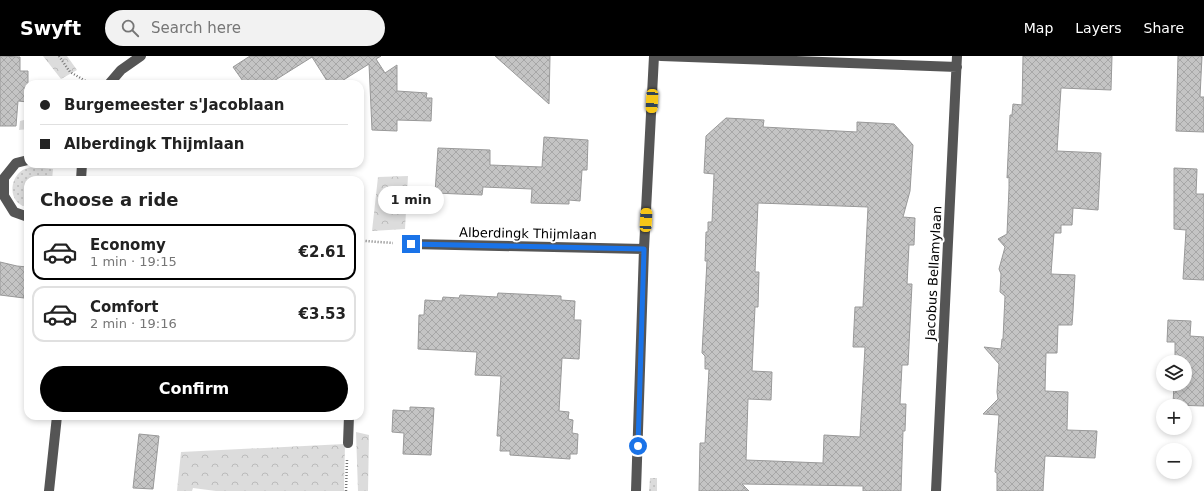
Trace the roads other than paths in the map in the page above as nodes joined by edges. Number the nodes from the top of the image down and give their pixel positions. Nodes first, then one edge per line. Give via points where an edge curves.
1 (141, 56) edge
2 (654, 56) edge
3 (661, 56) edge
4 (957, 56) edge
5 (956, 66) junction
6 (112, 80) edge
7 (24, 161) edge
8 (24, 216) edge
9 (411, 244) dead end
10 (644, 249) junction
11 (57, 420) edge
12 (349, 420) edge
13 (348, 443) dead end
14 (49, 491) edge
15 (636, 491) edge
16 (936, 491) edge

1 - 6 street via 120,70
2 - 10 street
3 - 5 street
4 - 5 street, Jacobus Bellamylaan
5 - 16 street, Jacobus Bellamylaan
7 - 8 street via 16,163 4,178 4,196 14,212
9 - 10 street, Alberdingk Thijmlaan
10 - 15 street
11 - 14 street
12 - 13 street

